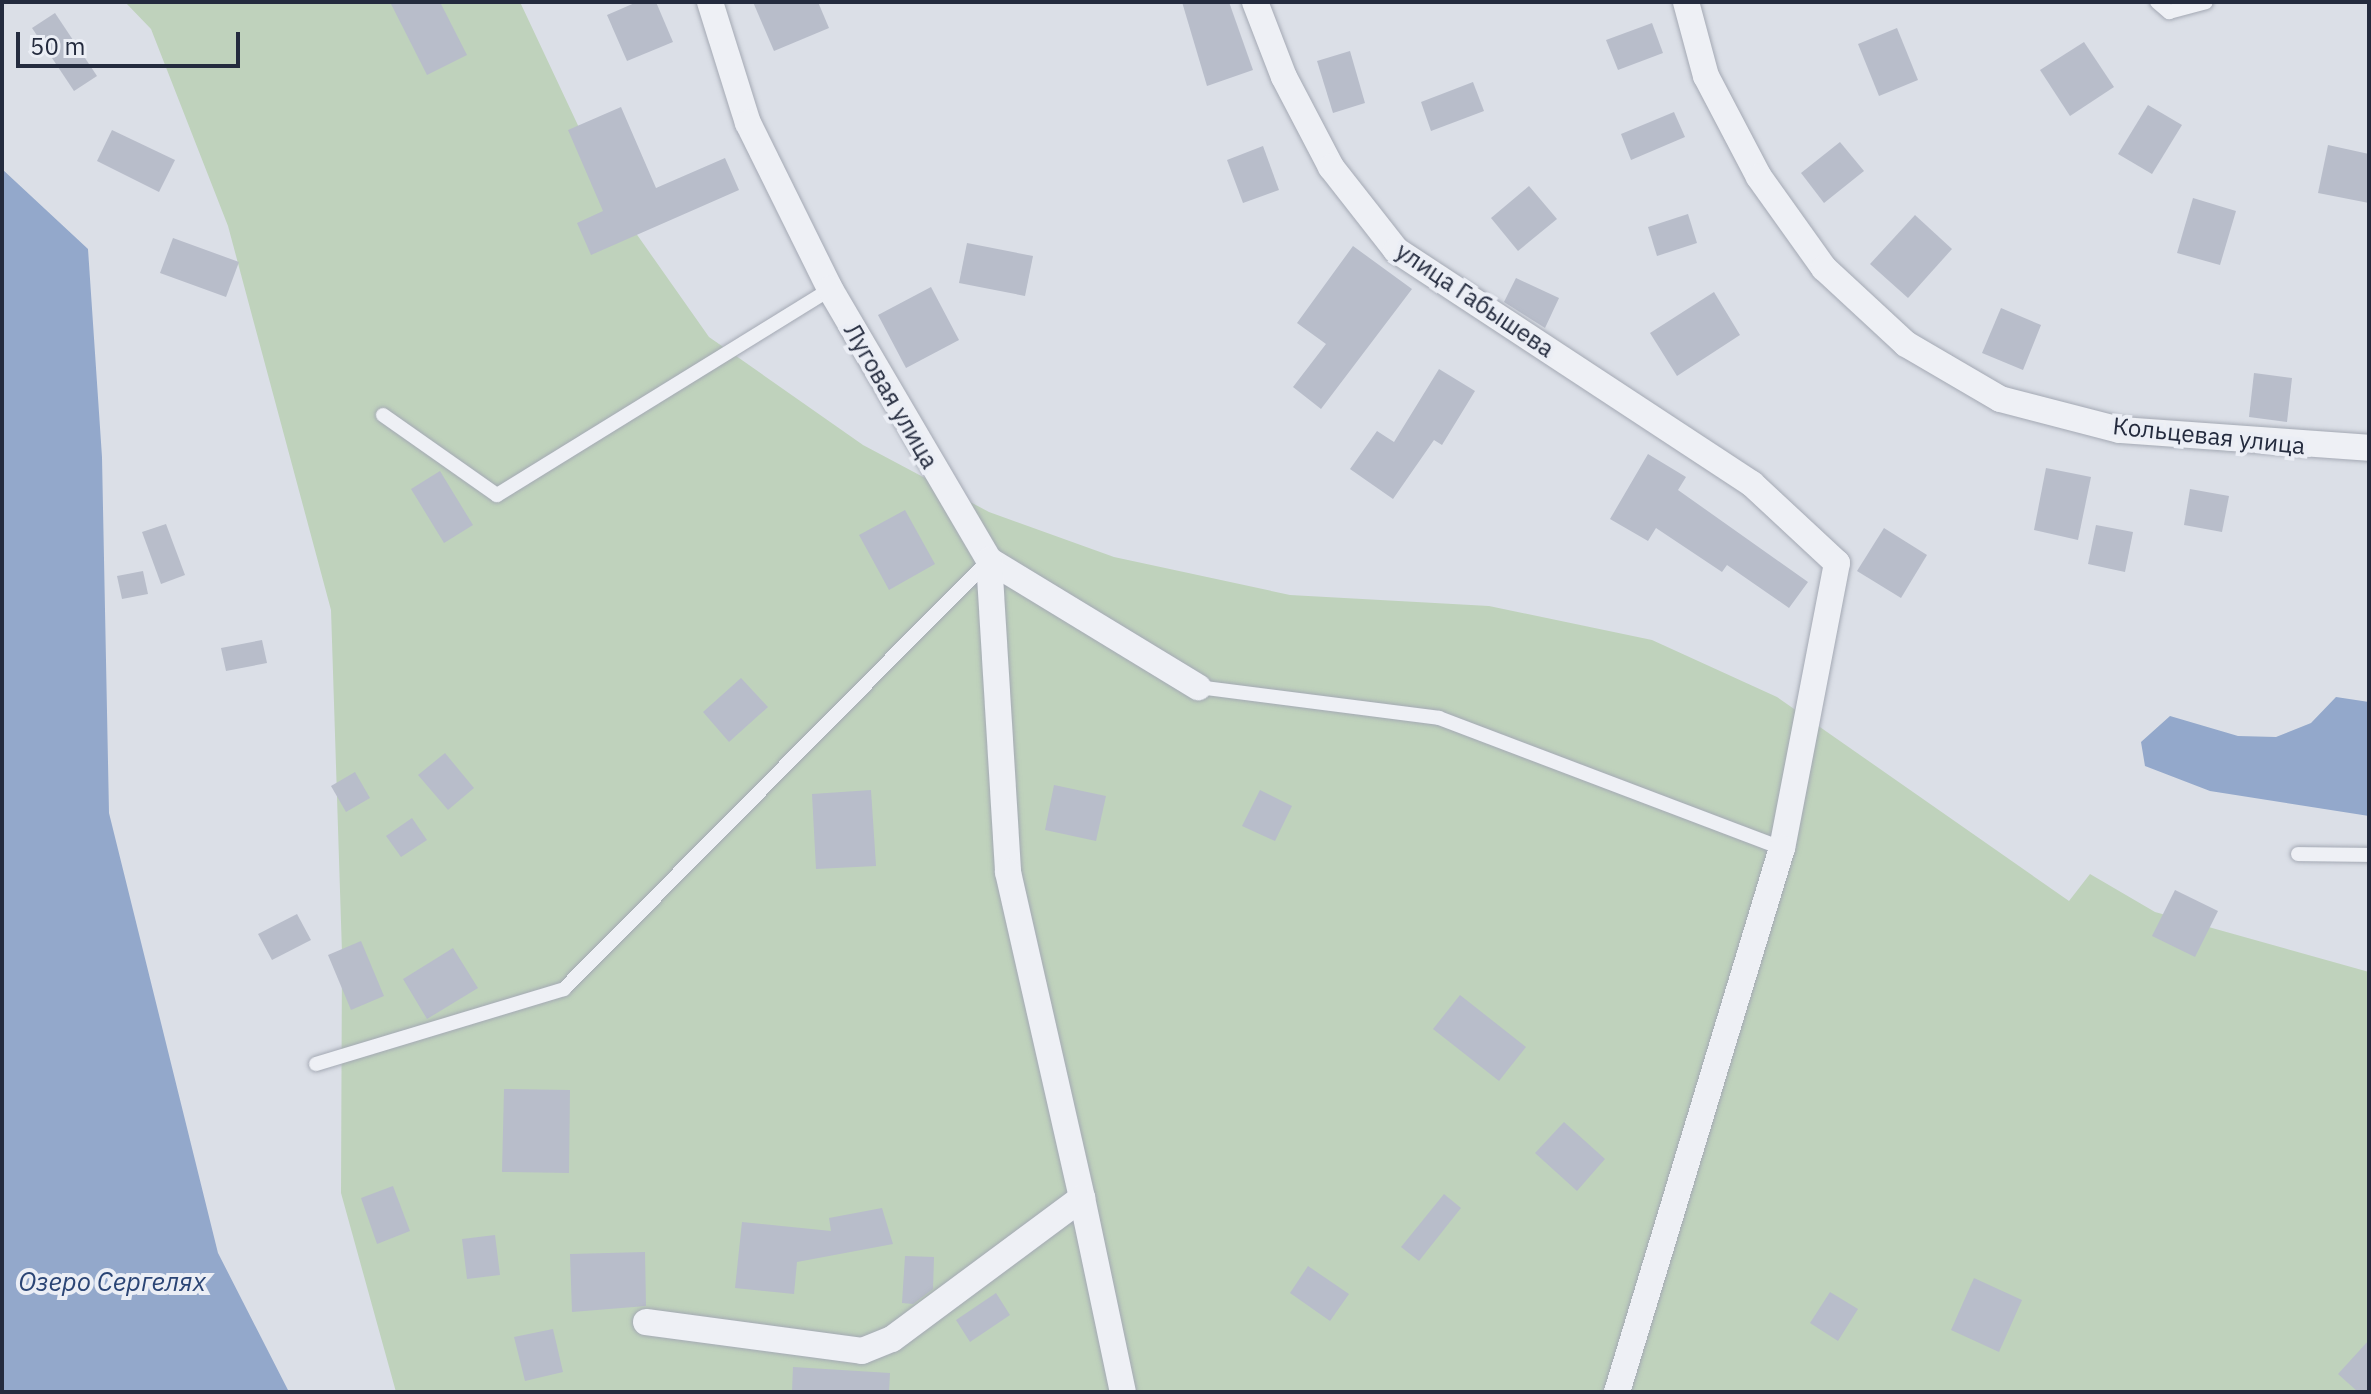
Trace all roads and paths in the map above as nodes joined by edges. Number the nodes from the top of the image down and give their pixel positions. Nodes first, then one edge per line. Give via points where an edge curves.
1 (710, 2) edge
2 (1255, 2) edge
3 (1686, 2) edge
4 (2157, 2) edge
5 (2206, 2) edge
6 (830, 289) junction
7 (383, 415) dead end
8 (2369, 448) edge
9 (989, 560) junction
10 (1198, 687) joint
11 (1782, 848) junction
12 (2298, 854) dead end
13 (2369, 855) edge
14 (316, 1064) dead end
15 (1082, 1198) junction
16 (646, 1322) dead end
17 (1123, 1392) edge
18 (1617, 1392) edge

1 - 6 street, Луговая улица via 748,123
2 - 11 street, улица Габышева via 1284,77 1331,167 1396,250 1752,484 1837,563
3 - 8 street, Кольцевая улица via 1706,76 1759,177 1824,268 1906,344 2000,399 2120,430
4 - 5 lane via 2169,12
6 - 7 lane via 497,495
6 - 9 street, Луговая улица
9 - 10 street, Луговая улица
9 - 14 lane via 564,989
9 - 15 street via 1008,872
10 - 11 lane via 1439,718
11 - 18 street
12 - 13 lane
15 - 16 street via 892,1339 862,1351
15 - 17 street

